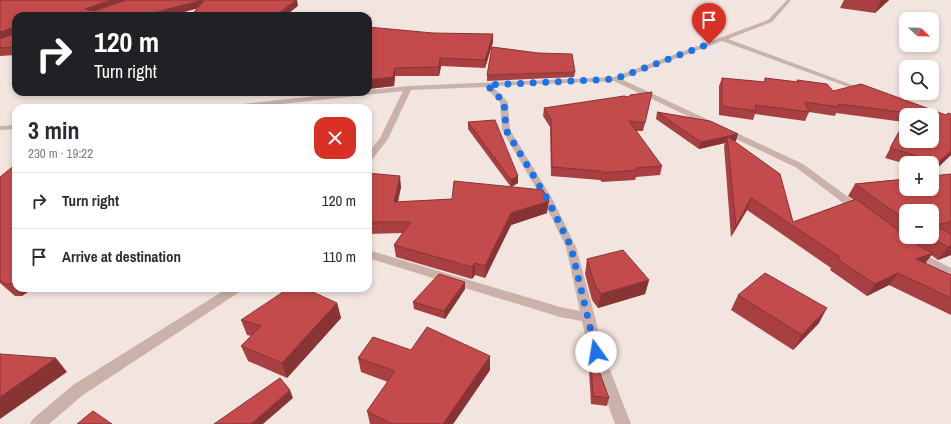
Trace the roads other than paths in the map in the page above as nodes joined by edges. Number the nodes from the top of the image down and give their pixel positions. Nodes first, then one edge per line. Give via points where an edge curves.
1 (789, 0) edge
2 (723, 40) junction
3 (615, 79) junction
4 (487, 85) junction
5 (408, 88) junction
6 (372, 92) edge
7 (869, 93) edge
8 (335, 96) edge
9 (262, 104) edge
10 (12, 127) edge
11 (0, 128) edge
12 (372, 154) edge
13 (869, 218) edge
14 (906, 246) edge
15 (372, 255) edge
16 (951, 273) edge
17 (231, 292) edge
18 (588, 317) junction
19 (38, 424) edge
20 (623, 424) edge

1 - 2 street via 770,21
2 - 3 street
2 - 7 street
3 - 4 street
3 - 13 street via 800,166
4 - 5 street
4 - 18 street via 504,102 506,130 548,200 571,247
5 - 6 street
5 - 12 street via 384,138
8 - 9 street
10 - 11 street
14 - 16 street
15 - 18 street via 560,312
17 - 19 street via 78,390
18 - 20 street via 596,352

